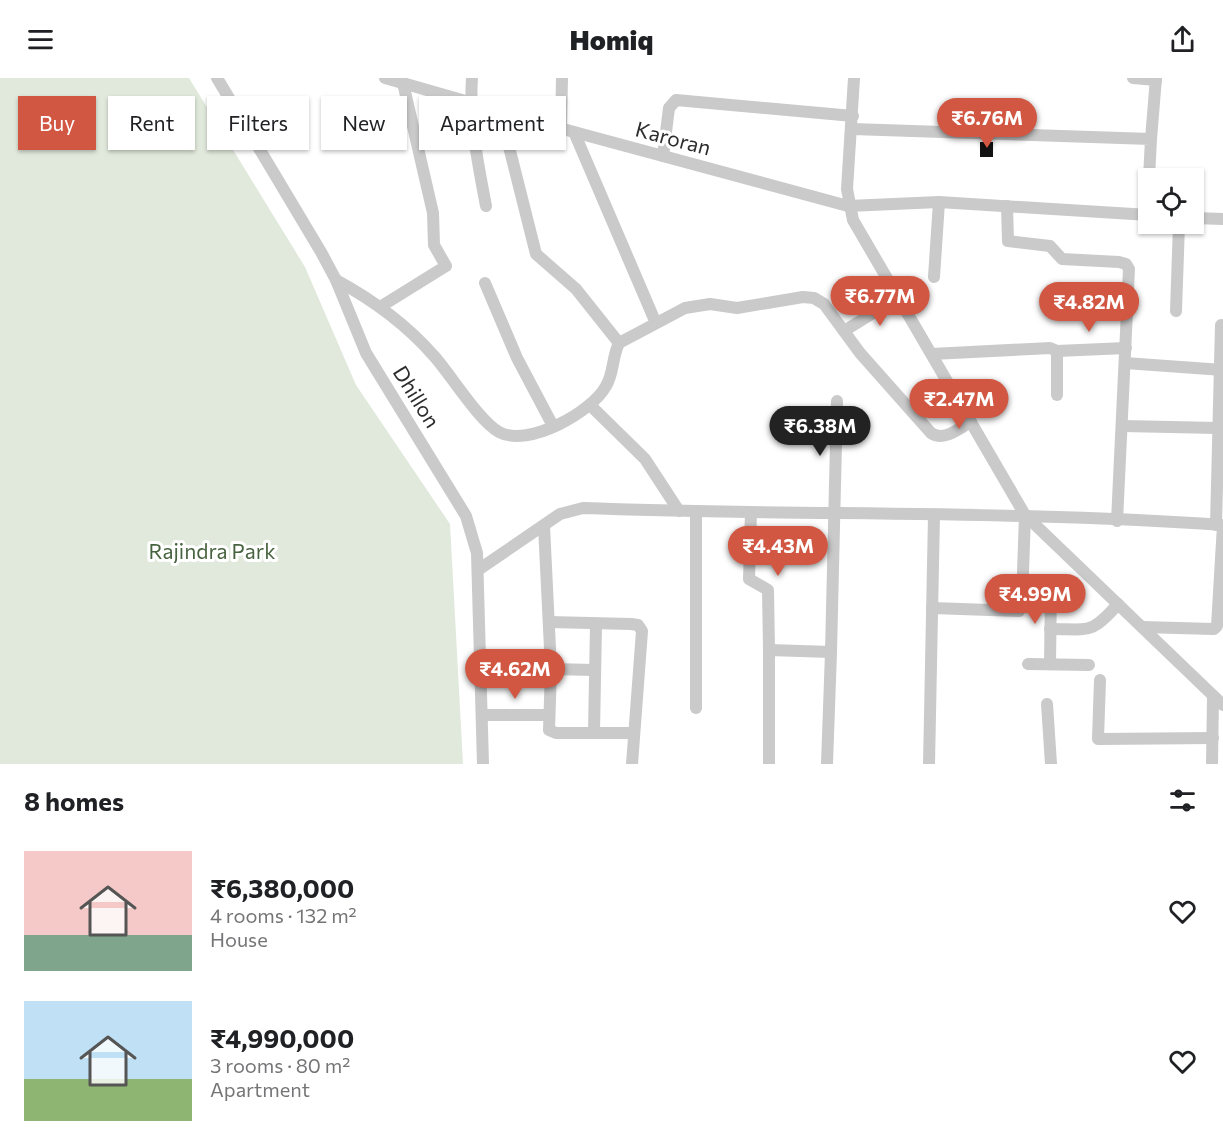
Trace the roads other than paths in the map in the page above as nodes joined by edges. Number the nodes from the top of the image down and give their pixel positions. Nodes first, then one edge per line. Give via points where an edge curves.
1 (217, 78) edge
2 (385, 78) edge
3 (472, 78) edge
4 (562, 78) edge
5 (854, 78) edge
6 (1133, 78) edge
7 (1156, 79) edge
8 (404, 83) junction
9 (447, 96) edge
10 (471, 96) edge
11 (562, 96) edge
12 (853, 116) junction
13 (852, 129) junction
14 (566, 130) edge
15 (574, 132) junction
16 (1151, 139) junction
17 (477, 150) edge
18 (510, 150) edge
19 (663, 156) junction
20 (1150, 168) edge
21 (939, 202) junction
22 (486, 206) dead end
23 (848, 206) junction
24 (1007, 206) junction
25 (1138, 214) edge
26 (1204, 218) edge
27 (1223, 219) edge
28 (1179, 234) edge
29 (934, 277) dead end
30 (336, 280) junction
31 (485, 283) dead end
32 (899, 297) junction
33 (380, 307) junction
34 (1176, 311) dead end
35 (656, 321) junction
36 (1221, 326) dead end
37 (844, 331) junction
38 (619, 343) junction
39 (1126, 348) junction
40 (1057, 351) junction
41 (932, 354) junction
42 (1125, 363) junction
43 (1220, 370) edge
44 (1057, 395) dead end
45 (837, 401) dead end
46 (591, 406) junction
47 (971, 422) junction
48 (553, 426) junction
49 (1124, 426) junction
50 (1217, 428) junction
51 (679, 511) junction
52 (696, 511) junction
53 (751, 512) junction
54 (834, 514) junction
55 (934, 515) junction
56 (1025, 515) junction
57 (1117, 521) junction
58 (1220, 525) edge
59 (544, 526) junction
60 (478, 570) junction
61 (1052, 586) dead end
62 (1118, 604) junction
63 (932, 608) junction
64 (549, 622) junction
65 (596, 624) junction
66 (1142, 627) junction
67 (1050, 629) junction
68 (769, 650) junction
69 (831, 652) junction
70 (1028, 664) dead end
71 (1050, 664) junction
72 (1089, 665) dead end
73 (551, 669) junction
74 (594, 670) junction
75 (1100, 680) dead end
76 (1213, 696) junction
77 (1047, 704) dead end
78 (1223, 705) edge
79 (696, 708) dead end
80 (482, 715) junction
81 (549, 715) junction
82 (594, 732) junction
83 (634, 733) junction
84 (1213, 738) junction
85 (483, 764) edge
86 (632, 764) edge
87 (769, 764) edge
88 (827, 764) edge
89 (929, 764) edge
90 (1051, 764) edge
91 (1212, 764) edge

1 - 30 street, Dhillon
2 - 8 street, Karoran
3 - 10 street
4 - 11 street
5 - 12 street
6 - 7 street
7 - 16 street
8 - 9 street, Karoran
8 - 33 street via 433,213 434,245 446,266
12 - 13 street
12 - 19 street via 676,100 669,108
13 - 16 street
13 - 23 street
14 - 15 street, Karoran
15 - 19 street, Karoran
15 - 35 street
16 - 20 street
17 - 22 street
18 - 38 street via 536,254 576,290
19 - 23 street, Karoran
21 - 23 street, Karoran
21 - 24 street, Karoran
21 - 29 street
23 - 32 street
24 - 25 street, Karoran
24 - 39 street via 1008,241 1050,246 1062,259 1126,264
26 - 27 street
28 - 34 street
30 - 33 street
30 - 60 street, Dhillon via 371,361 466,516 473,533
31 - 48 street via 517,358
32 - 37 street
32 - 41 street
33 - 48 street via 432,354 491,426 522,436
35 - 37 street via 697,305 737,308 814,298 824,304
35 - 38 street
36 - 43 street
37 - 47 street via 931,433 945,436
38 - 46 street via 612,375
39 - 40 street
39 - 42 street
40 - 41 street via 1050,348
40 - 44 street
41 - 47 street
42 - 43 street
42 - 49 street
43 - 50 street
45 - 54 street
46 - 48 street
46 - 51 street via 645,459
47 - 56 street
49 - 50 street
49 - 57 street
50 - 58 street
51 - 52 street
51 - 59 street via 583,508 560,514
52 - 53 street
52 - 79 street
53 - 54 street
53 - 68 street via 749,579 768,590
54 - 55 street
54 - 69 street
55 - 56 street
55 - 63 street
56 - 57 street
56 - 62 street
56 - 63 street via 1019,611
57 - 58 street
58 - 66 street via 1217,626
59 - 60 street
59 - 64 street
60 - 80 street, Dhillon
61 - 67 street
62 - 66 street
62 - 67 street via 1092,628
63 - 89 street
64 - 65 street
64 - 73 street
65 - 74 street
65 - 83 street via 638,625 642,630
66 - 76 street
67 - 71 street
68 - 69 street
68 - 87 street
69 - 88 street
70 - 71 street
71 - 72 street
73 - 74 street
73 - 81 street
74 - 82 street
75 - 84 street via 1098,739
76 - 78 street
76 - 84 street
77 - 90 street
80 - 81 street
80 - 85 street, Dhillon
81 - 82 street via 552,733
82 - 83 street
83 - 86 street
84 - 91 street

